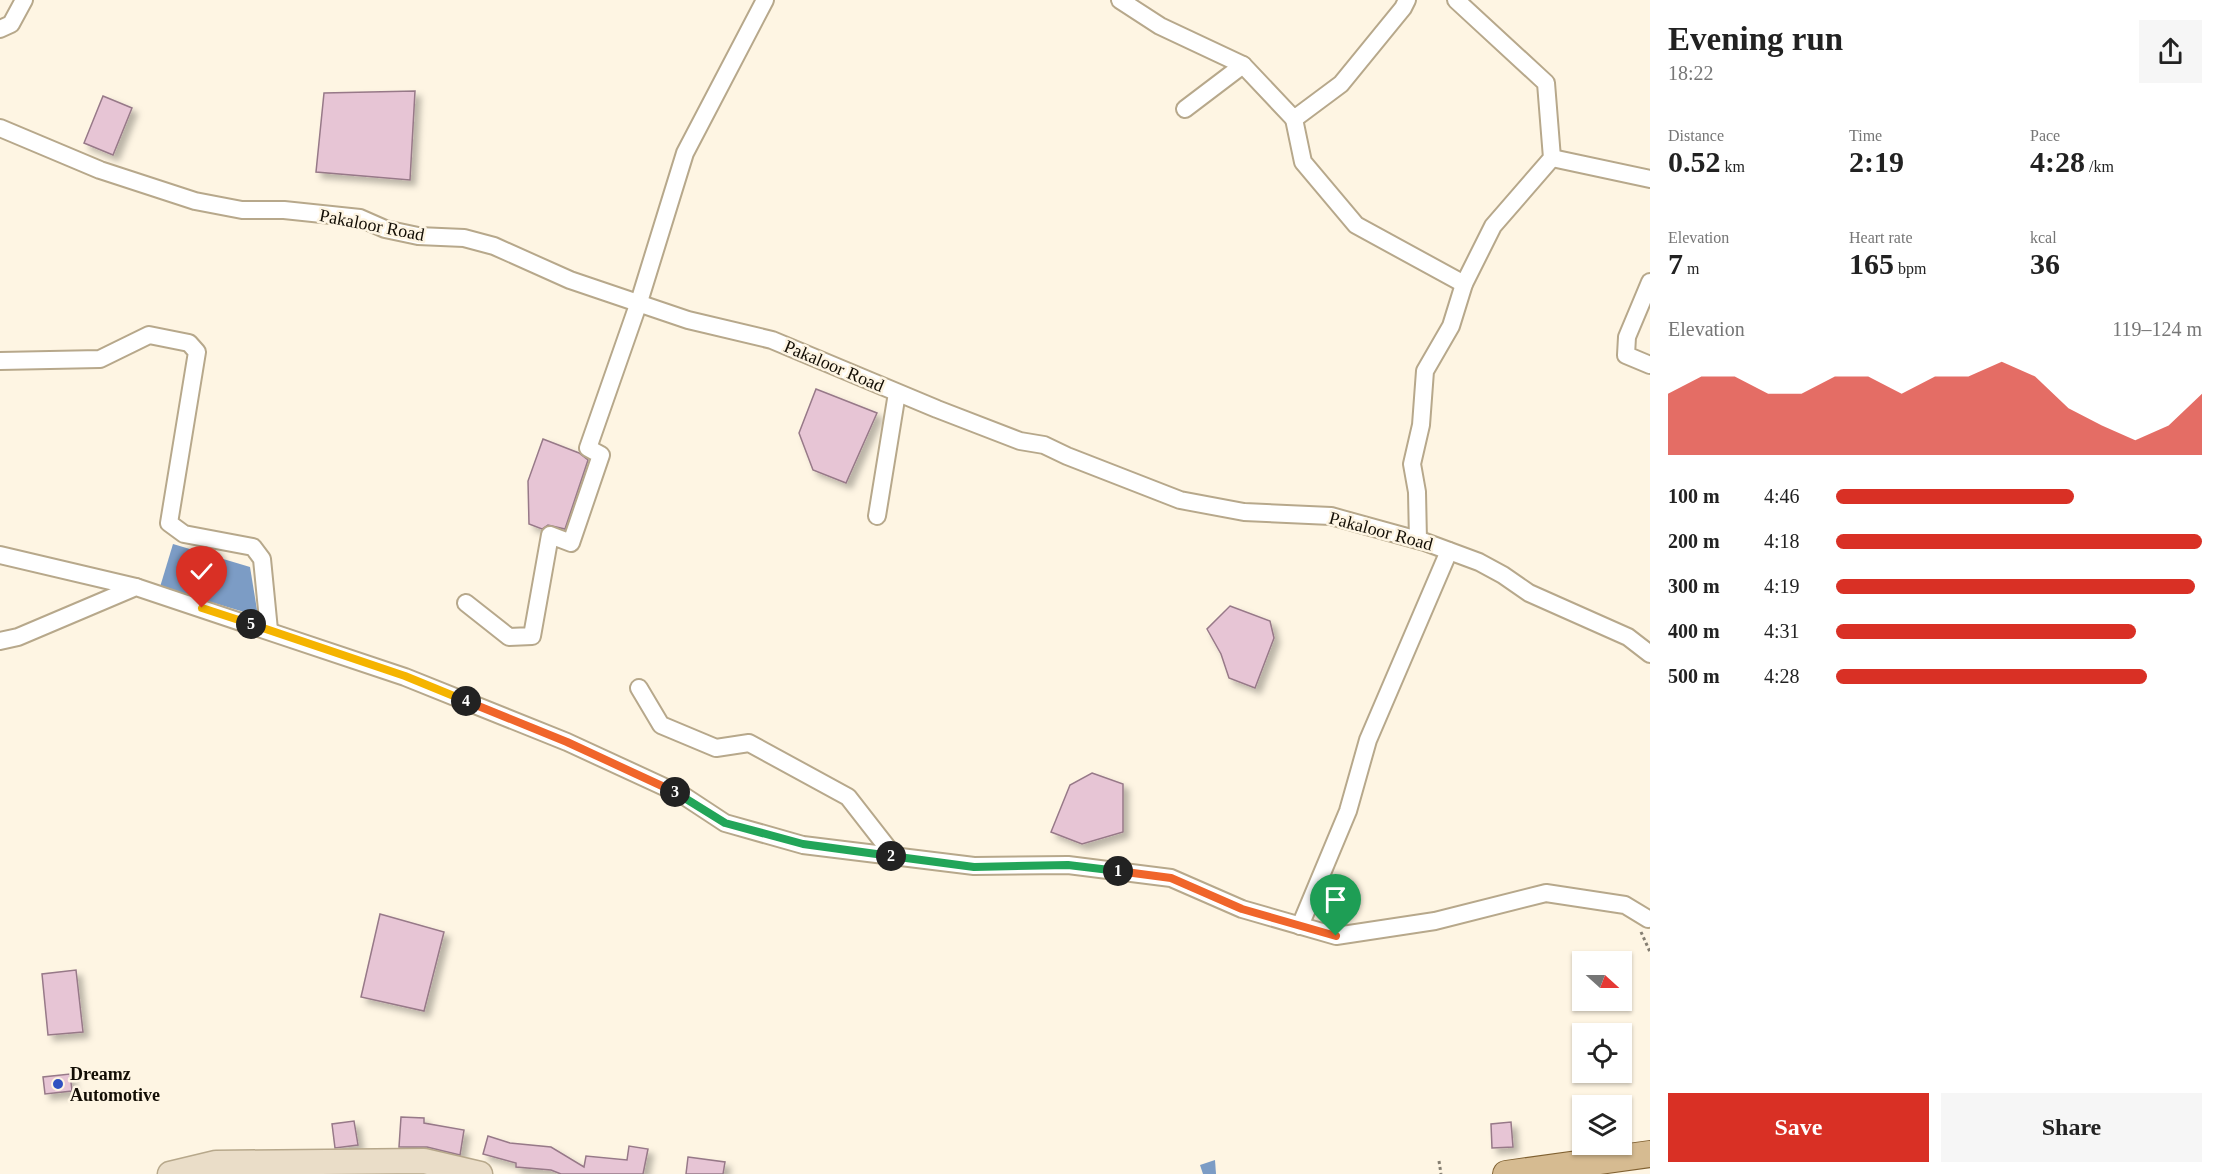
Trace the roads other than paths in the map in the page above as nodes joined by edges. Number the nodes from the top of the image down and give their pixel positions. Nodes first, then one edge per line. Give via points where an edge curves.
1 (24, 0) edge
2 (765, 0) edge
3 (1119, 0) edge
4 (1407, 0) edge
5 (1456, 0) edge
6 (0, 29) edge
7 (1243, 65) junction
8 (1185, 109) dead end
9 (1294, 118) junction
10 (0, 128) edge
11 (1552, 158) junction
12 (1650, 179) edge
13 (1650, 282) edge
14 (1464, 284) junction
15 (639, 302) junction
16 (0, 361) edge
17 (1650, 365) edge
18 (897, 393) junction
19 (877, 516) dead end
20 (1418, 540) junction
21 (1449, 551) junction
22 (0, 555) edge
23 (136, 587) junction
24 (466, 603) dead end
25 (269, 630) junction
26 (0, 640) edge
27 (1650, 654) edge
28 (639, 688) dead end
29 (894, 856) junction
30 (1648, 919) dead end
31 (1299, 926) junction
32 (1650, 1154) edge
33 (170, 1174) edge
34 (476, 1174) edge
35 (1506, 1174) edge

1 - 6 street via 11,24
2 - 15 street via 684,153
3 - 7 street via 1160,26
4 - 9 street via 1341,84
5 - 11 street via 1546,83
7 - 8 street
7 - 9 street
9 - 14 street via 1303,162 1356,225
10 - 15 street, Pakaloor Road via 100,170 195,201 242,210 360,218 385,229 418,236 464,238 523,257 570,280
11 - 12 street
11 - 14 street via 1494,226
13 - 17 street via 1627,338 1626,355
14 - 20 street via 1451,326 1425,371 1421,425 1412,464
15 - 18 street, Pakaloor Road via 688,320 772,340
15 - 24 street via 588,448 601,455 571,543 550,534 532,636 509,637
16 - 25 street via 100,359 149,335 189,343 197,352 169,523 184,534 253,547 262,559
18 - 19 street
18 - 20 street, Pakaloor Road via 1020,441 1044,445 1180,500 1244,512 1331,516
20 - 21 street, Pakaloor Road
21 - 27 street, Pakaloor Road via 1495,570 1529,593 1629,637
21 - 31 street via 1368,740 1348,811
22 - 23 street
23 - 25 street
23 - 26 street via 18,637
25 - 29 street via 405,676 567,742 684,796 725,823 803,844
28 - 29 street via 661,725 716,748 749,743 848,797
29 - 31 street via 974,867 1068,865 1171,878 1242,909
30 - 31 street via 1624,905 1546,893 1435,921 1336,936
32 - 35 main road
33 - 34 main road via 216,1163 424,1161

